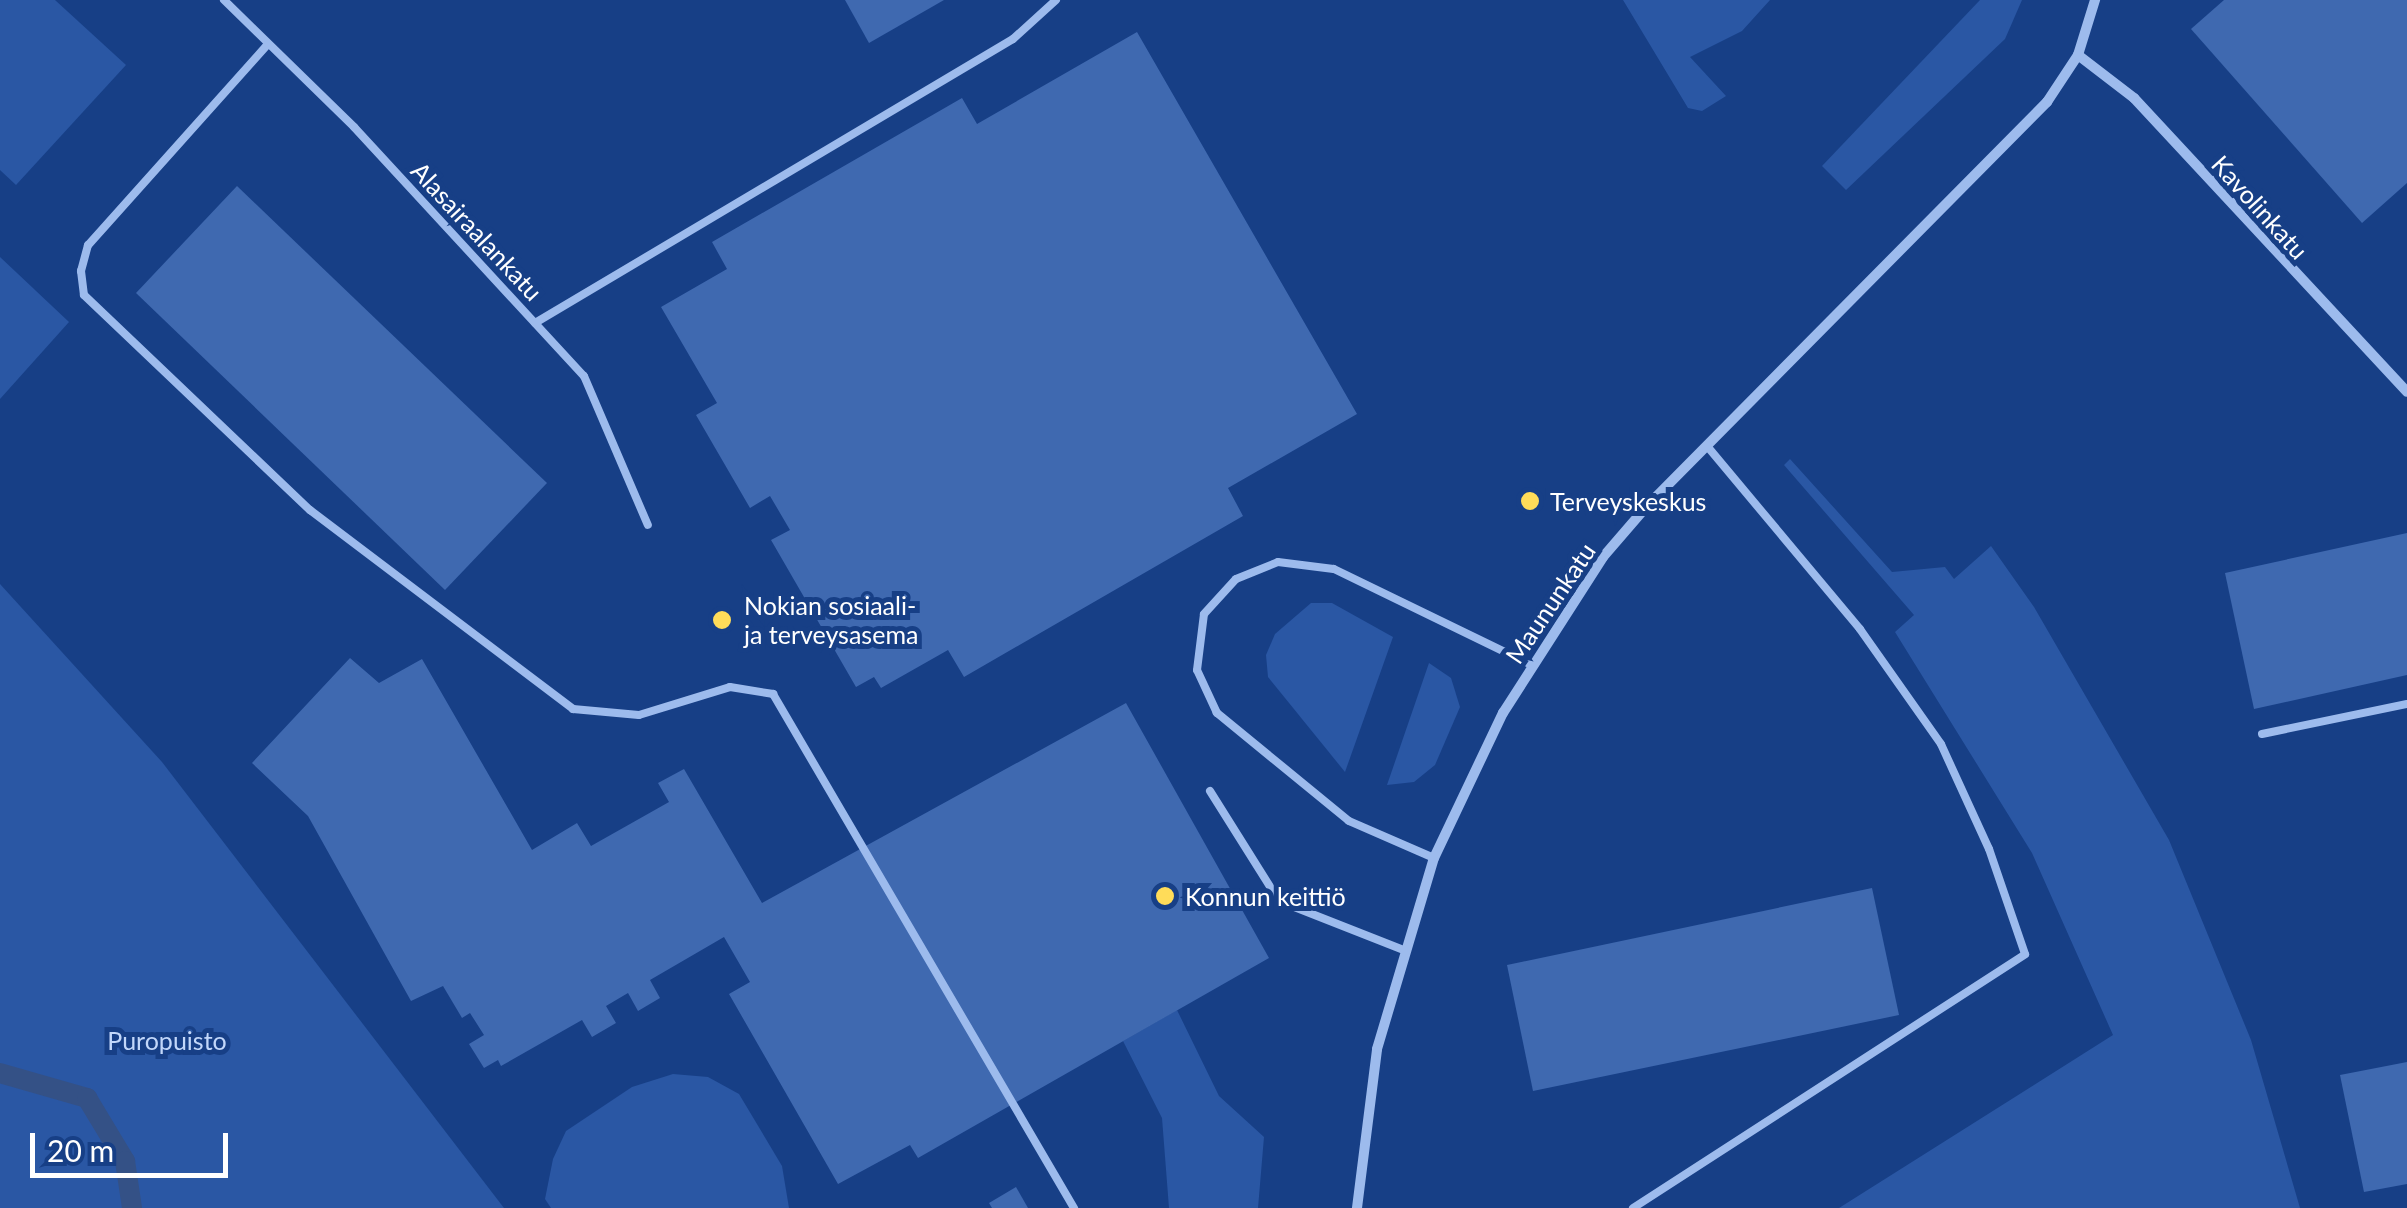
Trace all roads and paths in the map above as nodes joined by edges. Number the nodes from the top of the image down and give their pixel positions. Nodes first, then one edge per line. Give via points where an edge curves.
1 (224, 0) edge
2 (1056, 0) edge
3 (2095, 0) edge
4 (268, 44) junction
5 (2078, 54) junction
6 (535, 322) junction
7 (2407, 392) edge
8 (1708, 447) junction
9 (648, 525) dead end
10 (1532, 666) junction
11 (2407, 704) edge
12 (2262, 734) dead end
13 (1210, 791) dead end
14 (1434, 858) junction
15 (1406, 951) junction
16 (1074, 1208) edge
17 (1357, 1208) edge
18 (1632, 1208) edge

1 - 4 lane, Alasairaalankatu
2 - 6 lane via 1013,39
3 - 5 street, Maununkatu
4 - 6 lane, Alasairaalankatu
4 - 16 lane via 88,244 84,295 310,510 573,709 639,715 730,688 772,694
5 - 7 street, Kavolinkatu via 2134,98
5 - 8 street, Maununkatu via 2010,142
6 - 9 lane, Alasairaalankatu via 584,376
8 - 10 street, Maununkatu via 1603,556
8 - 18 lane via 1860,629 1942,744 1988,848 2024,954
10 - 14 street, Maununkatu
10 - 14 lane via 1334,568 1278,562 1236,579 1204,614 1197,670 1217,713 1349,821
11 - 12 lane
13 - 15 lane via 1279,901
14 - 15 street, Maununkatu
15 - 17 street, Maununkatu via 1377,1048

